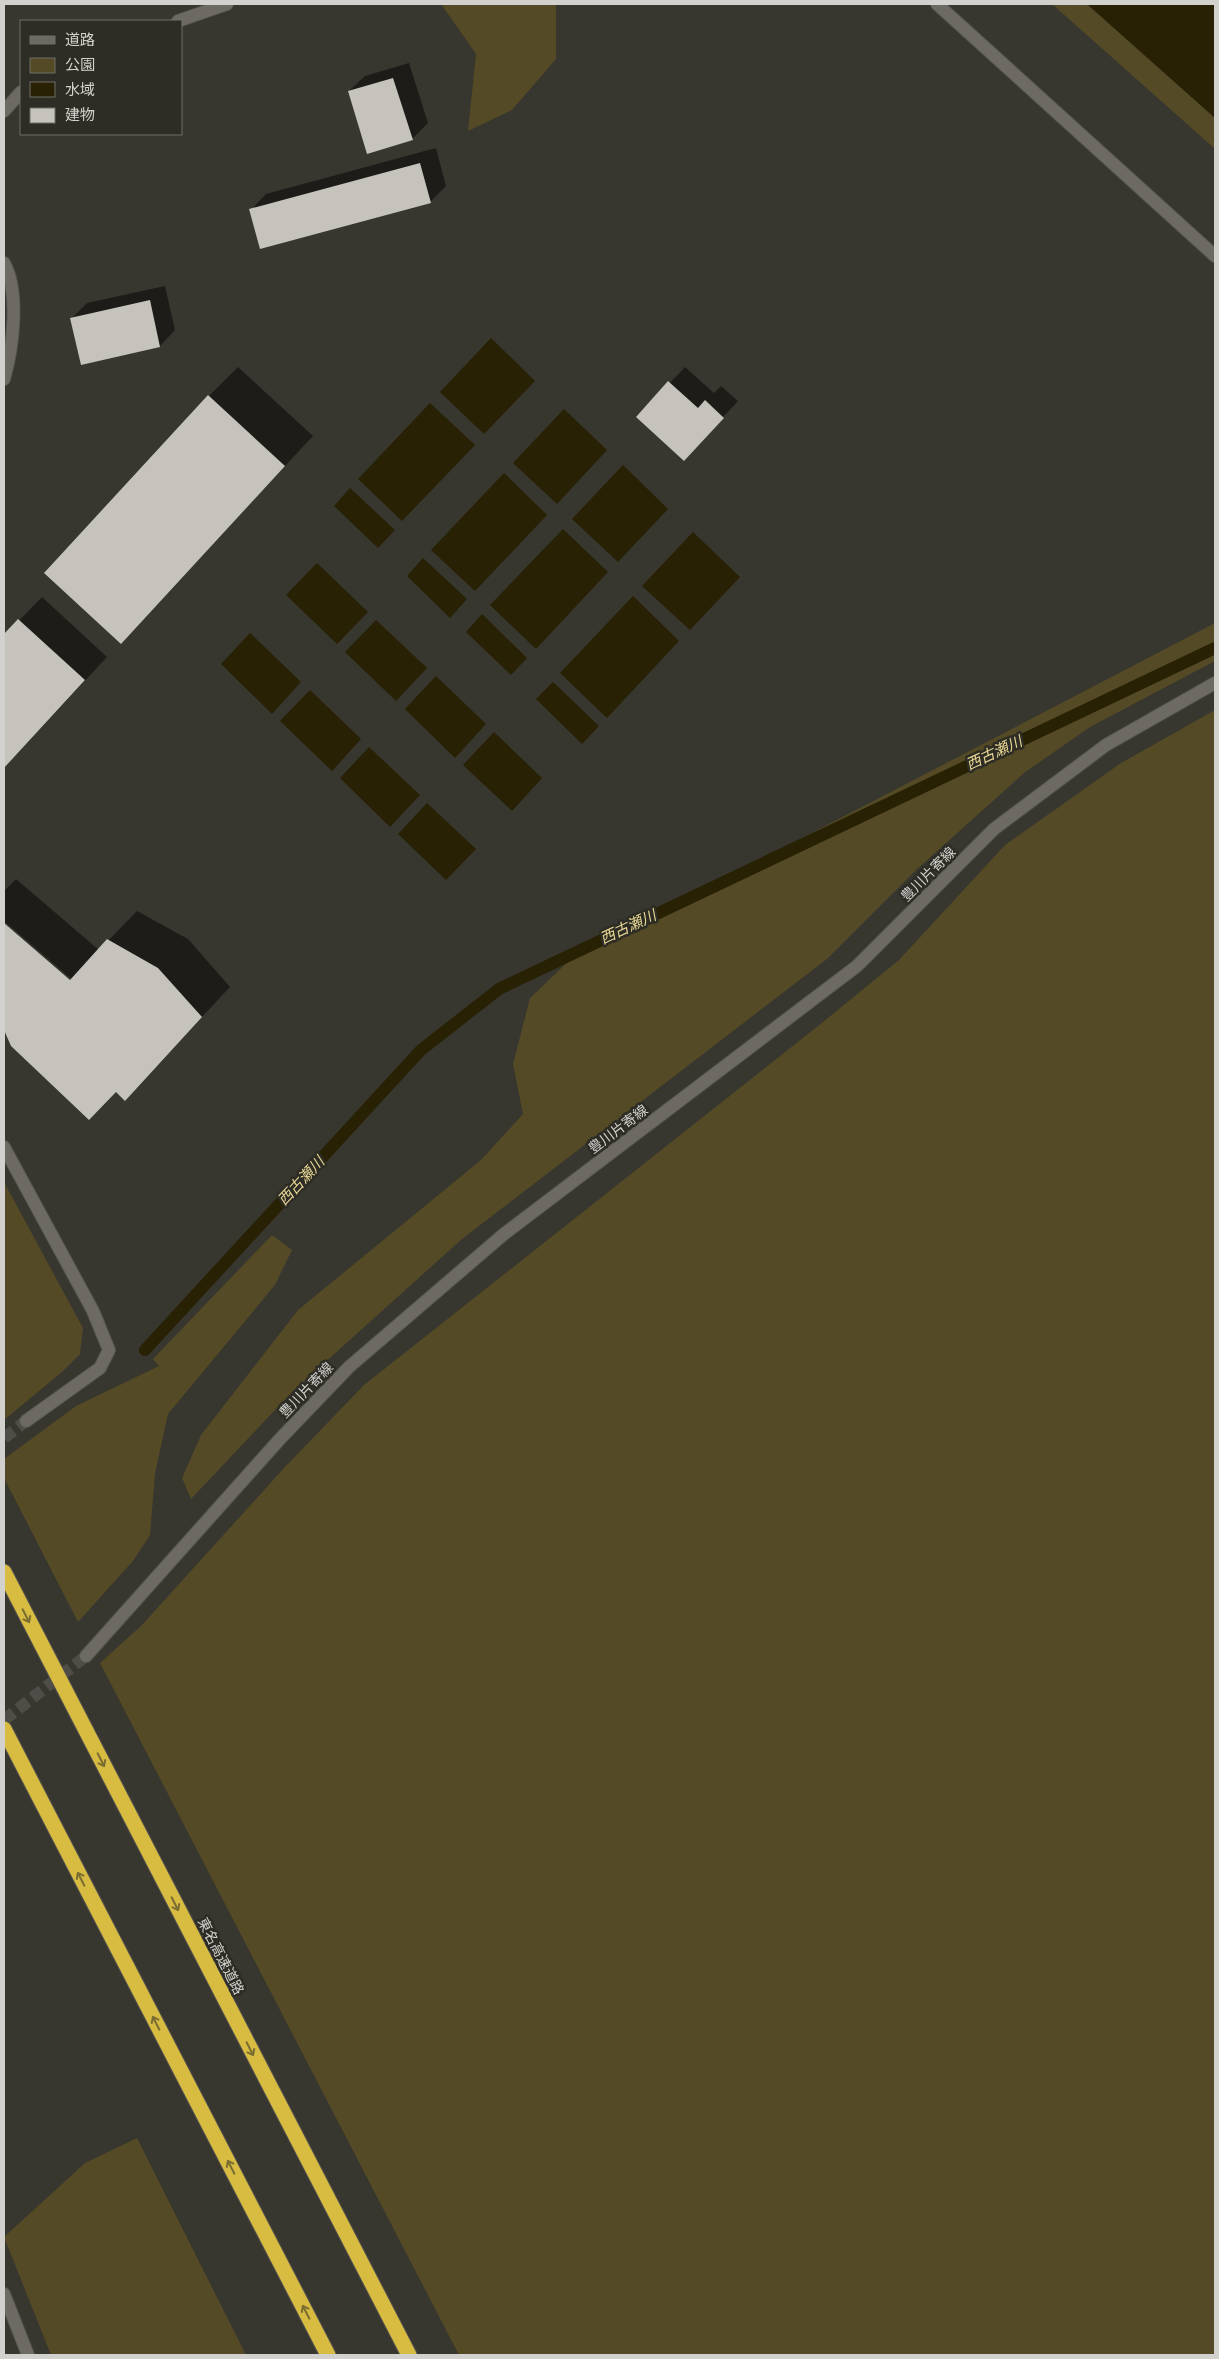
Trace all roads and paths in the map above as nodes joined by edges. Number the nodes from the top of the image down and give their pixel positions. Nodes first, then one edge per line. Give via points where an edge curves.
1 (227, 4) edge
2 (937, 4) edge
3 (181, 20) edge
4 (20, 93) edge
5 (4, 110) edge
6 (1215, 256) edge
7 (4, 263) edge
8 (4, 378) edge
9 (1215, 683) edge
10 (4, 1147) edge
11 (26, 1422) tunnel mouth
12 (4, 1572) edge
13 (86, 1656) tunnel mouth
14 (4, 1729) edge
15 (4, 2294) edge
16 (28, 2355) edge
17 (328, 2355) edge
18 (409, 2355) edge

1 - 3 main road
2 - 6 main road
4 - 5 main road
7 - 8 main road via 13,296 12,335
9 - 13 main road, 豊川片寄線 via 1106,745 994,829 858,966 504,1234 356,1360 272,1447
10 - 11 main road via 93,1311 109,1350 100,1368
12 -> 18 highway, 東名高速道路
17 -> 14 highway
15 - 16 main road

